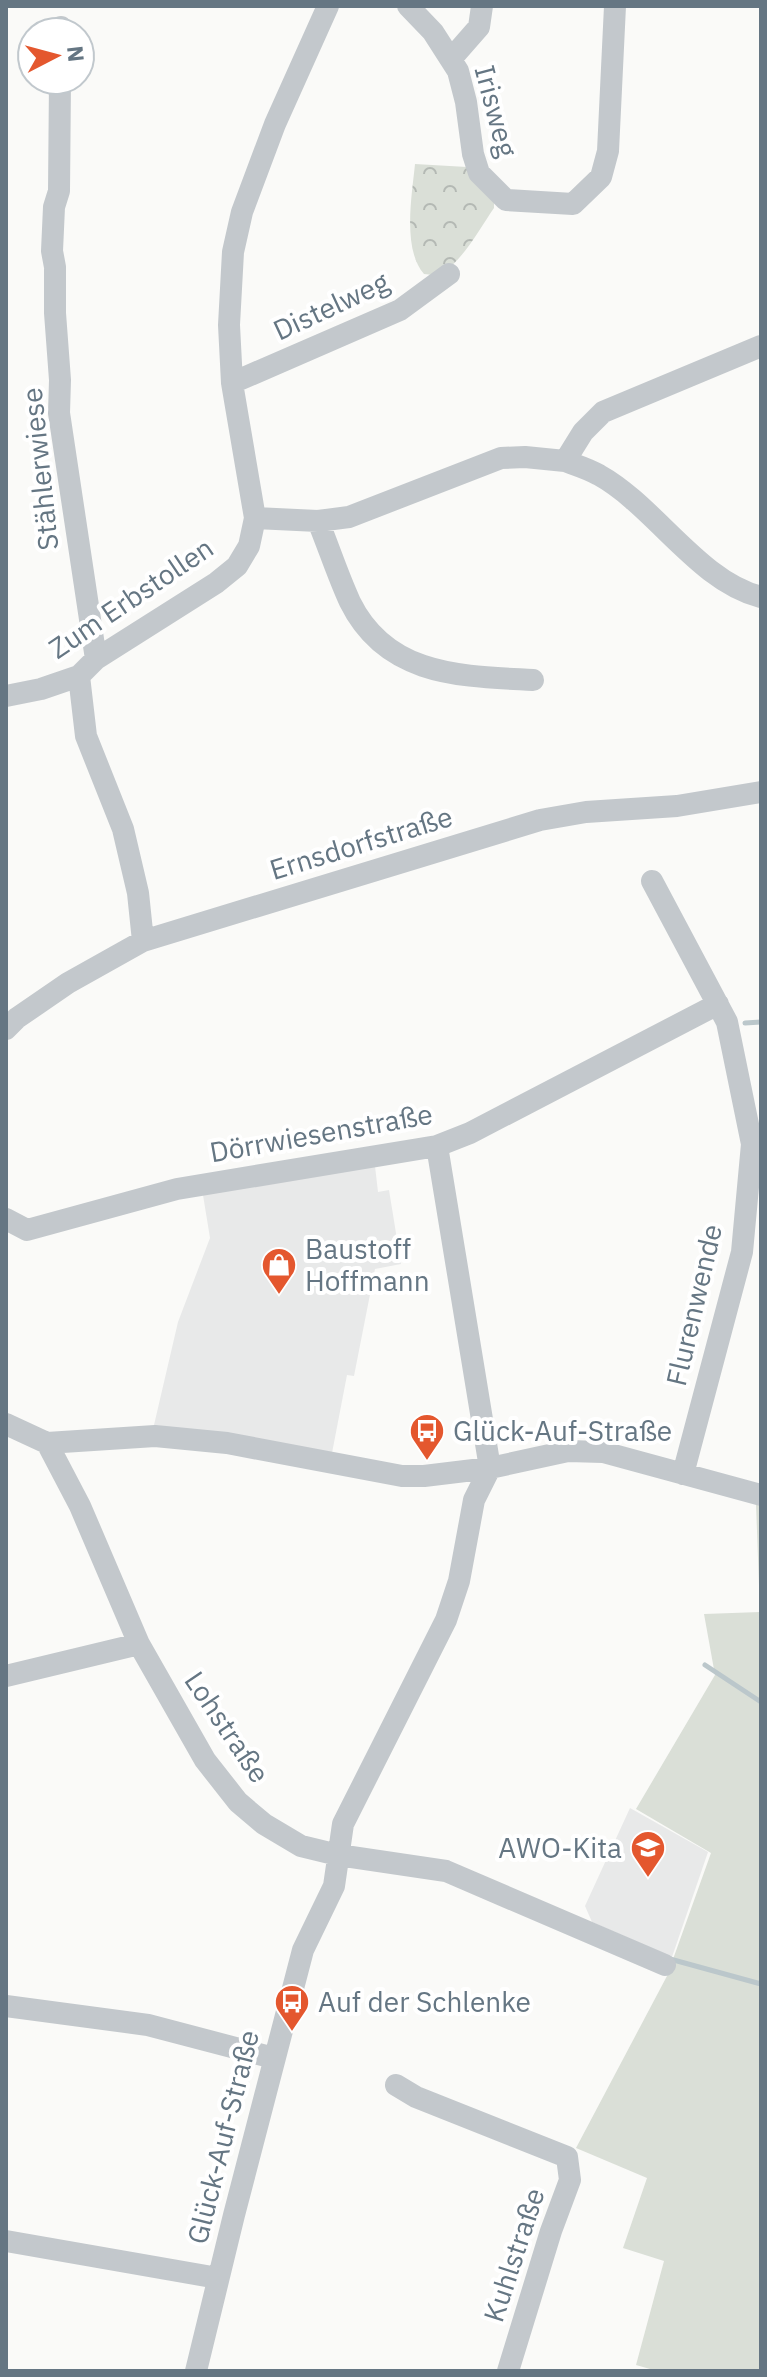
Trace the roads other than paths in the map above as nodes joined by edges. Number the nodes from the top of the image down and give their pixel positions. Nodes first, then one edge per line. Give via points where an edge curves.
1 (328, 6) edge
2 (408, 6) edge
3 (482, 6) edge
4 (615, 6) edge
5 (451, 59) junction
6 (60, 96) edge
7 (449, 274) dead end
8 (761, 346) edge
9 (232, 383) junction
10 (565, 461) junction
11 (255, 518) junction
12 (318, 521) junction
13 (761, 597) edge
14 (96, 659) junction
15 (79, 676) junction
16 (533, 680) dead end
17 (6, 696) edge
18 (761, 792) edge
19 (652, 881) dead end
20 (143, 941) junction
21 (718, 1004) junction
22 (6, 1029) edge
23 (437, 1146) junction
24 (6, 1219) edge
25 (6, 1424) edge
26 (47, 1443) junction
27 (490, 1468) junction
28 (683, 1474) junction
29 (761, 1495) edge
30 (139, 1644) junction
31 (6, 1676) edge
32 (338, 1855) junction
33 (665, 1965) dead end
34 (6, 2006) edge
35 (274, 2058) junction
36 (396, 2085) dead end
37 (6, 2241) edge
38 (218, 2278) junction
39 (196, 2371) edge
40 (508, 2371) edge

1 - 9 street, Zum Erbstollen via 242,212 233,252
2 - 5 street, Irisweg
3 - 5 street via 479,27
4 - 5 street, Irisweg via 608,151 601,177 573,204 506,200 479,173 466,102
6 - 14 street, Stählerwiese via 52,251 59,413
7 - 9 street, Distelweg via 400,310
8 - 10 street via 603,412
9 - 11 street, Zum Erbstollen
10 - 12 street via 501,458 349,517
10 - 13 street via 599,475 716,574
11 - 12 street
11 - 14 street, Zum Erbstollen via 249,546 237,566
12 - 16 street via 351,604 392,651 457,675
14 - 15 street, Zum Erbstollen
15 - 17 street, Zum Erbstollen
15 - 20 street via 86,736 123,829
18 - 20 street, Ernsdorfstraße via 540,820
19 - 21 street, Flurenwende
20 - 22 street, Ernsdorfstraße via 68,983
21 - 23 street, Dörrwiesenstraße
21 - 28 street, Flurenwende via 727,1022 752,1144 742,1252
23 - 24 street, Dörrwiesenstraße via 177,1189 27,1230
23 - 27 street
25 - 26 street
26 - 27 street via 155,1436 227,1443 402,1476
26 - 30 street, Lohstraße
27 - 28 street via 568,1451 603,1452
27 - 32 street, Glück-Auf-Straße via 474,1500 446,1620 343,1824
28 - 29 street
30 - 31 street
30 - 32 street, Lohstraße via 205,1760 238,1802 301,1846
32 - 33 street, Lohstraße via 446,1871
32 - 35 street, Glück-Auf-Straße via 334,1886 303,1950
34 - 35 street via 148,2025
35 - 38 street, Glück-Auf-Straße
36 - 40 street, Kuhlstraße via 567,2157 570,2180
37 - 38 street
38 - 39 street, Glück-Auf-Straße

